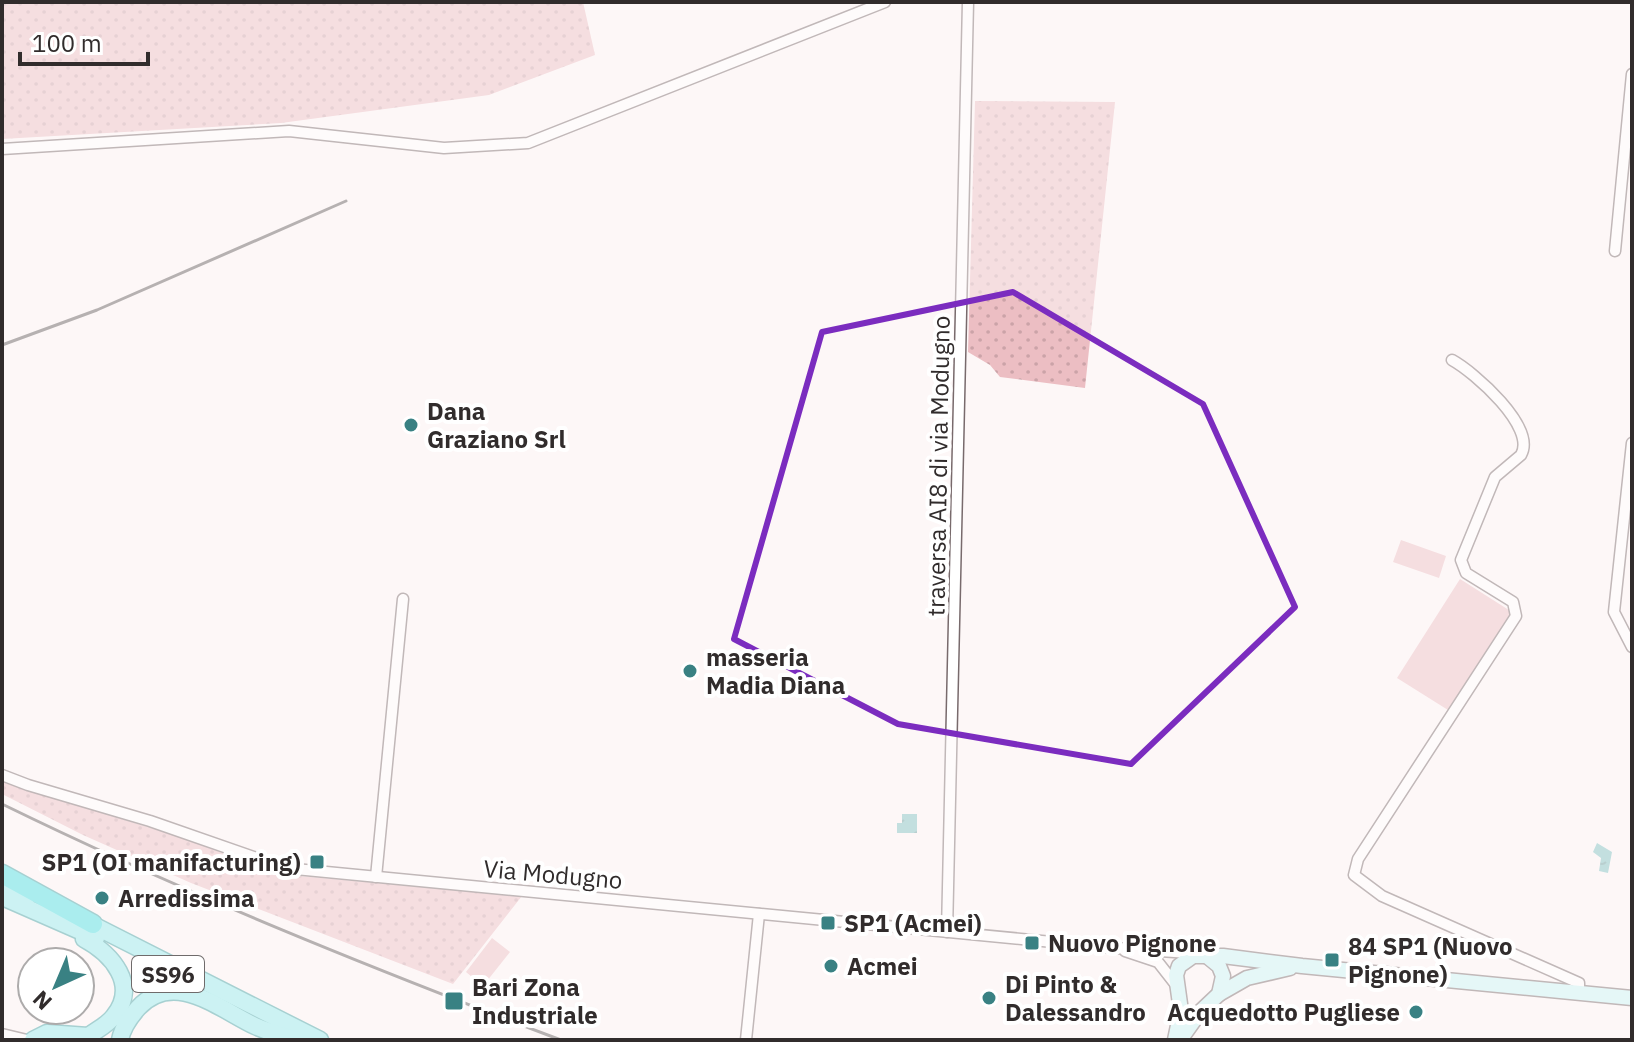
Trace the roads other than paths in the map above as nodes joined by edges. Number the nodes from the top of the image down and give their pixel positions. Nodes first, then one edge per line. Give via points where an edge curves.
1 (885, 2) edge
2 (968, 2) edge
3 (857, 6) edge
4 (1632, 74) edge
5 (2, 149) edge
6 (19, 149) junction
7 (2, 157) edge
8 (1615, 251) dead end
9 (1452, 360) dead end
10 (1632, 443) edge
11 (403, 599) dead end
12 (1632, 647) edge
13 (2, 775) edge
14 (2, 874) edge
15 (376, 877) junction
16 (2, 886) edge
17 (2, 897) edge
18 (38, 911) junction
19 (759, 914) junction
20 (93, 924) junction
21 (947, 932) junction
22 (1115, 948) junction
23 (1201, 957) junction
24 (1302, 966) junction
25 (1178, 989) junction
26 (1579, 993) junction
27 (1215, 997) junction
28 (1632, 998) edge
29 (2, 1034) edge
30 (86, 1038) edge
31 (118, 1039) edge
32 (27, 1040) edge
33 (33, 1040) edge
34 (297, 1040) edge
35 (320, 1040) edge
36 (746, 1040) edge
37 (1178, 1040) edge

1 - 3 street
2 - 21 street, traversa AI8 di via Modugno
3 - 6 street via 528,143 444,148 289,131
4 - 8 street
5 - 6 street
6 - 7 street
9 - 26 street via 1494,394 1524,440 1521,455 1495,477 1461,560 1466,573 1513,602 1516,616 1358,859 1354,875 1382,896 1579,983
10 - 12 street via 1614,612
11 - 15 street
13 - 15 street, Via Modugno via 279,867
14 - 20 highway
15 - 19 street, Via Modugno
16 - 20 main road, SS96
17 - 18 main road, SS96
18 - 30 main road via 95,945 119,969 121,1005
18 - 34 main road, SS96
19 - 21 street, Via Modugno
19 - 36 street
20 - 35 main road, SS96
21 - 22 street, Via Modugno
22 - 23 street, Via Modugno
22 - 25 street, Via Modugno via 1158,962
23 - 24 street
23 - 25 street via 1179,966
23 - 27 street via 1219,966 1223,976
24 - 26 street
24 - 27 street via 1263,972
25 - 27 street via 1193,1003
25 - 37 street
26 - 28 street
27 - 37 street
29 - 32 street
30 - 33 main road via 47,1033
31 - 34 main road via 142,1004 176,990

